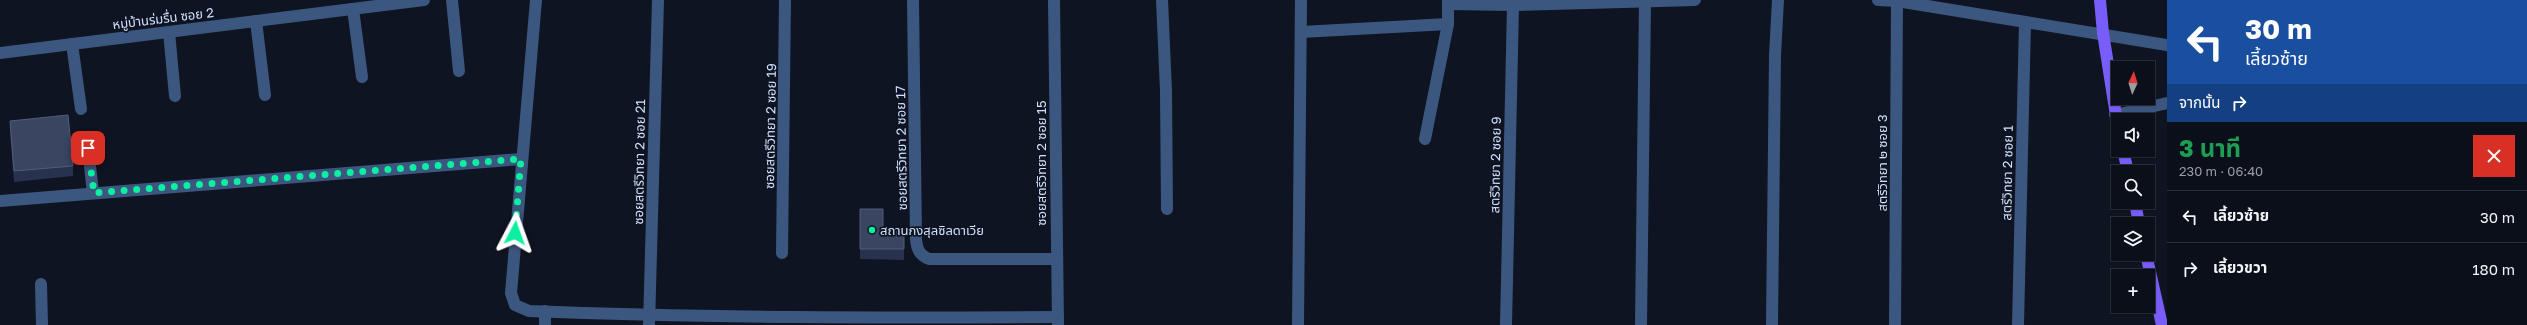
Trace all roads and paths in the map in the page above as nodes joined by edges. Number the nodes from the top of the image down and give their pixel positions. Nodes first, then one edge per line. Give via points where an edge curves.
1 (424, 0) edge
2 (452, 0) edge
3 (536, 0) edge
4 (658, 0) edge
5 (785, 0) edge
6 (913, 0) edge
7 (1054, 0) edge
8 (1162, 0) edge
9 (1300, 0) edge
10 (1695, 0) edge
11 (1778, 0) edge
12 (1878, 0) edge
13 (2100, 0) edge
14 (1897, 1) edge
15 (1448, 2) edge
16 (1645, 2) junction
17 (1513, 5) junction
18 (353, 9) junction
19 (256, 21) junction
20 (2025, 22) junction
21 (1448, 24) junction
22 (169, 32) junction
23 (1301, 32) junction
24 (2103, 33) junction
25 (72, 44) junction
26 (2167, 44) edge
27 (0, 53) edge
28 (459, 71) dead end
29 (362, 77) dead end
30 (265, 95) dead end
31 (175, 96) dead end
32 (2167, 104) edge
33 (81, 109) dead end
34 (2115, 113) edge
35 (2124, 113) edge
36 (1425, 139) dead end
37 (88, 148) dead end
38 (521, 159) junction
39 (94, 193) junction
40 (0, 201) edge
41 (1167, 209) dead end
42 (782, 253) dead end
43 (1056, 259) junction
44 (2148, 261) edge
45 (41, 284) dead end
46 (546, 312) junction
47 (649, 320) edge
48 (1058, 321) edge
49 (42, 325) edge
50 (545, 325) edge
51 (1298, 325) edge
52 (1506, 325) edge
53 (1641, 325) edge
54 (1772, 325) edge
55 (1895, 325) edge
56 (2018, 325) edge
57 (2162, 325) edge

1 - 18 street, หมู่บ้านร่มรื่น ซอย 2
2 - 28 street
3 - 38 street
4 - 47 street, ซอยสตรีวิทยา 2 ซอย 21
5 - 42 street, ซอยสตรีวิทยา 2 ซอย 19
6 - 43 street, ซอยสตรีวิทยา 2 ซอย 17 via 918,252 922,257 929,259
7 - 43 street, ซอยสตรีวิทยา 2 ซอย 15
8 - 41 street
9 - 23 street
10 - 16 street
11 - 54 street
12 - 14 street
13 - 24 main road
14 - 20 street
14 - 55 street, สตรีวิทยา ๒ ซอย 3
15 - 17 street
15 - 21 street
16 - 17 street
16 - 53 street
17 - 52 street, สตรีวิทยา 2 ซอย 9
18 - 19 street, หมู่บ้านร่มรื่น ซอย 2
18 - 29 street
19 - 22 street, หมู่บ้านร่มรื่น ซอย 2
19 - 30 street
20 - 24 street
20 - 56 street, สตรีวิทยา 2 ซอย 1
21 - 23 street
21 - 36 street
22 - 25 street, หมู่บ้านร่มรื่น ซอย 2
22 - 31 street
23 - 51 street
24 - 26 street
24 - 34 main road
25 - 27 street, หมู่บ้านร่มรื่น ซอย 2
25 - 33 street
32 - 35 street
37 - 39 street
38 - 39 street
38 - 46 street via 512,300 520,308
39 - 40 street
43 - 48 street, ซอยสตรีวิทยา 2 ซอย 15
44 - 57 main road
45 - 49 street
46 - 47 street
46 - 50 street
47 - 48 street

